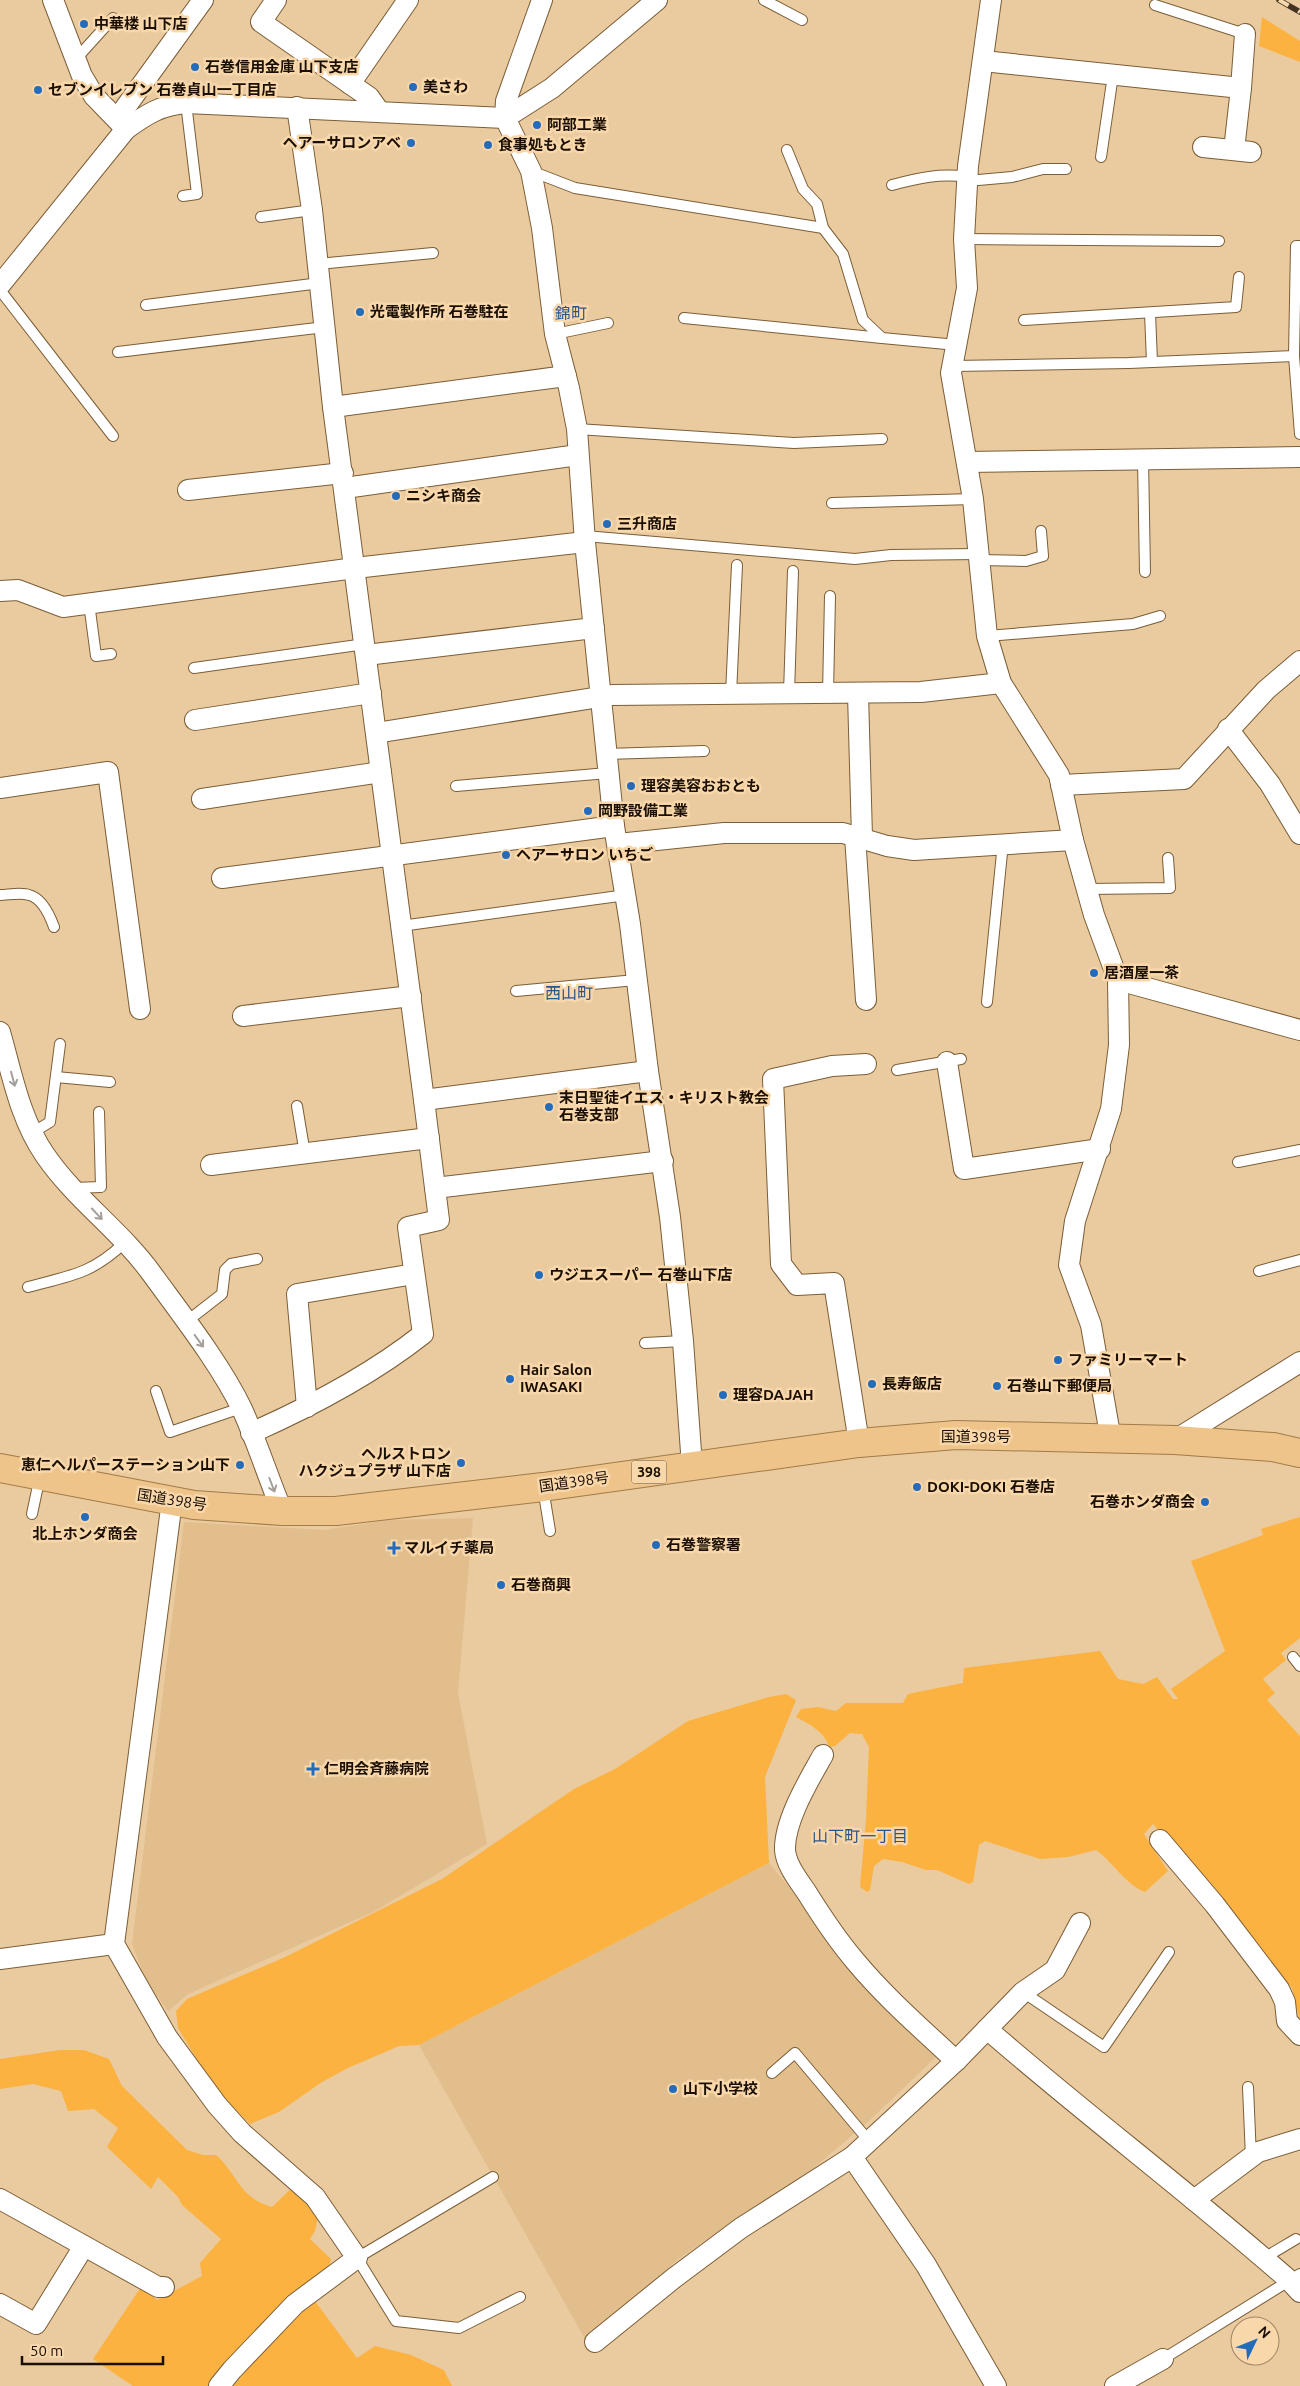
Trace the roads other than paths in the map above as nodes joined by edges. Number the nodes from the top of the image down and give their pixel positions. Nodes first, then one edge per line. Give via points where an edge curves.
1 (54, 0) edge
2 (203, 0) edge
3 (276, 0) edge
4 (408, 0) edge
5 (542, 0) edge
6 (657, 0) edge
7 (764, 0) edge
8 (991, 0) edge
9 (1155, 5) dead end
10 (113, 18) dead end
11 (802, 20) dead end
12 (1244, 34) joint
13 (76, 59) junction
14 (983, 61) junction
15 (1113, 75) junction
16 (350, 84) junction
17 (1241, 88) junction
18 (186, 103) junction
19 (297, 107) junction
20 (379, 111) junction
21 (505, 118) junction
22 (122, 124) junction
23 (1203, 147) dead end
24 (787, 150) dead end
25 (1101, 157) dead end
26 (1066, 169) dead end
27 (531, 170) junction
28 (967, 179) junction
29 (892, 185) dead end
30 (183, 196) dead end
31 (312, 210) junction
32 (261, 217) dead end
33 (823, 228) junction
34 (964, 239) junction
35 (1219, 242) dead end
36 (1300, 246) edge
37 (433, 253) dead end
38 (319, 273) junction
39 (1239, 277) dead end
40 (0, 285) edge
41 (0, 290) edge
42 (146, 306) dead end
43 (1150, 313) junction
44 (684, 318) dead end
45 (1024, 320) dead end
46 (608, 323) dead end
47 (325, 327) junction
48 (555, 334) junction
49 (882, 338) junction
50 (957, 345) junction
51 (118, 352) dead end
52 (1294, 356) junction
53 (1152, 362) junction
54 (953, 366) junction
55 (566, 376) junction
56 (1298, 387) edge
57 (333, 407) junction
58 (577, 430) junction
59 (1300, 434) edge
60 (113, 436) dead end
61 (882, 439) dead end
62 (578, 455) junction
63 (1300, 457) edge
64 (1143, 460) junction
65 (967, 462) junction
66 (344, 481) junction
67 (188, 490) dead end
68 (973, 499) junction
69 (832, 503) dead end
70 (1041, 530) dead end
71 (585, 539) junction
72 (979, 557) junction
73 (737, 565) dead end
74 (355, 568) junction
75 (793, 571) dead end
76 (1146, 572) dead end
77 (0, 592) edge
78 (830, 596) dead end
79 (89, 604) junction
80 (1160, 616) dead end
81 (594, 628) junction
82 (987, 636) junction
83 (365, 650) junction
84 (111, 654) dead end
85 (1300, 661) edge
86 (194, 668) dead end
87 (1001, 683) junction
88 (371, 693) junction
89 (789, 693) junction
90 (731, 694) junction
91 (828, 694) junction
92 (858, 694) junction
93 (600, 697) junction
94 (195, 720) dead end
95 (1228, 729) junction
96 (376, 733) junction
97 (704, 751) dead end
98 (607, 764) junction
99 (381, 772) junction
100 (1062, 785) junction
101 (456, 786) dead end
102 (0, 788) edge
103 (202, 799) dead end
104 (1300, 834) edge
105 (616, 835) junction
106 (859, 836) junction
107 (1073, 840) junction
108 (1003, 843) junction
109 (392, 855) junction
110 (1168, 858) dead end
111 (222, 878) dead end
112 (1087, 889) junction
113 (0, 895) edge
114 (626, 895) junction
115 (401, 926) junction
116 (54, 927) dead end
117 (636, 980) junction
118 (1118, 980) junction
119 (516, 991) dead end
120 (410, 996) junction
121 (866, 1000) dead end
122 (987, 1002) dead end
123 (140, 1009) dead end
124 (243, 1016) dead end
125 (1300, 1030) edge
126 (0, 1032) edge
127 (60, 1044) dead end
128 (954, 1060) joint
129 (866, 1064) dead end
130 (897, 1070) dead end
131 (648, 1071) junction
132 (56, 1077) junction
133 (110, 1082) dead end
134 (424, 1100) junction
135 (297, 1106) dead end
136 (99, 1112) dead end
137 (32, 1133) junction
138 (429, 1138) junction
139 (1100, 1148) junction
140 (1300, 1150) edge
141 (305, 1154) junction
142 (663, 1161) junction
143 (1238, 1162) dead end
144 (211, 1165) dead end
145 (73, 1188) junction
146 (435, 1188) junction
147 (124, 1243) junction
148 (257, 1259) dead end
149 (1300, 1260) edge
150 (1259, 1271) dead end
151 (414, 1274) junction
152 (28, 1287) dead end
153 (185, 1322) junction
154 (682, 1341) junction
155 (645, 1343) dead end
156 (1300, 1362) edge
157 (156, 1391) dead end
158 (307, 1407) junction
159 (241, 1408) junction
160 (251, 1433) junction
161 (1112, 1440) junction
162 (1175, 1440) junction
163 (859, 1443) junction
164 (1300, 1453) edge
165 (692, 1466) junction
166 (0, 1468) edge
167 (40, 1476) junction
168 (543, 1487) junction
169 (172, 1502) junction
170 (282, 1511) junction
171 (32, 1514) dead end
172 (550, 1531) dead end
173 (823, 1755) dead end
174 (1160, 1840) dead end
175 (1080, 1923) dead end
176 (114, 1944) junction
177 (1168, 1952) dead end
178 (0, 1959) edge
179 (1023, 1992) junction
180 (987, 2028) junction
181 (1300, 2034) edge
182 (956, 2060) junction
183 (772, 2073) dead end
184 (1248, 2087) dead end
185 (1300, 2139) edge
186 (869, 2141) junction
187 (852, 2157) junction
188 (1251, 2158) junction
189 (493, 2177) dead end
190 (0, 2199) edge
191 (1194, 2200) junction
192 (1296, 2239) dead end
193 (84, 2246) junction
194 (357, 2258) junction
195 (1264, 2258) junction
196 (1296, 2282) edge
197 (164, 2287) dead end
198 (520, 2297) dead end
199 (0, 2304) edge
200 (595, 2342) dead end
201 (1163, 2359) joint
202 (219, 2386) edge
203 (996, 2386) edge
204 (1115, 2386) edge

1 - 13 street
2 - 22 street
3 - 16 street via 261,22
4 - 16 street
5 - 21 street via 506,101
6 - 21 street via 552,88
7 - 11 lane
8 - 14 street
9 - 12 lane
10 - 13 lane
12 - 17 street
13 - 22 street via 94,96
14 - 15 street
14 - 28 street
15 - 17 street
15 - 25 lane
16 - 20 street via 369,97
17 - 23 street via 1243,151
18 - 19 street
18 - 22 street via 170,104
18 - 30 lane via 197,194
19 - 20 street
19 - 31 street
20 - 21 street
21 - 27 street
22 - 40 street
24 - 33 lane via 803,189 817,204
26 - 28 lane via 1043,169 1012,177
27 - 33 lane via 575,188
27 - 48 street
28 - 29 lane via 950,174 922,176
28 - 34 street
31 - 32 lane
31 - 38 street
33 - 49 lane via 843,254 863,320
34 - 35 lane
34 - 50 street via 967,288
36 - 52 lane via 1296,246
37 - 38 lane
38 - 42 lane
38 - 47 street
39 - 43 lane via 1236,307
41 - 60 lane
43 - 45 lane
43 - 53 lane
44 - 49 lane
46 - 48 lane
47 - 51 lane
47 - 57 street
48 - 55 street
49 - 50 lane
50 - 54 street
52 - 53 lane
52 - 56 lane
53 - 54 lane
54 - 65 street via 951,373
55 - 57 street
55 - 58 street
56 - 59 lane
57 - 66 street
58 - 61 lane via 794,443
58 - 62 street
62 - 66 street
62 - 71 street
63 - 64 street
64 - 65 street
64 - 76 lane
65 - 68 street
66 - 67 street
66 - 74 street
68 - 69 lane
68 - 72 street
70 - 72 lane via 1044,556 1026,561
71 - 72 lane via 855,559 892,555
71 - 74 street
71 - 81 street
72 - 82 street
73 - 90 lane
74 - 79 street
74 - 83 street
75 - 89 lane
77 - 79 street via 18,590 63,607
78 - 91 lane
79 - 84 lane via 96,656
80 - 82 lane via 1133,624
81 - 83 street
81 - 93 street
82 - 87 street
83 - 86 lane
83 - 88 street
85 - 95 street
87 - 92 street via 921,692
87 - 100 street via 1043,747
88 - 94 street
88 - 96 street
89 - 90 street
89 - 91 street
90 - 93 street
91 - 92 street
92 - 106 street
93 - 96 street
93 - 98 street
95 - 100 street via 1184,779
95 - 104 street via 1270,784
96 - 99 street
97 - 98 lane
98 - 101 lane
98 - 105 street
99 - 103 street
99 - 109 street
100 - 107 street
102 - 123 street via 108,772
105 - 106 street via 844,833
105 - 109 street
105 - 114 street
106 - 108 street via 887,846 914,850
106 - 121 street
107 - 108 street
107 - 112 street
108 - 122 lane
109 - 111 street
109 - 115 street
110 - 112 lane via 1170,888
112 - 118 street
113 - 116 lane via 29,895 51,916
114 - 115 lane
114 - 117 street
115 - 120 street
117 - 119 lane
117 - 131 street
118 - 125 street
118 - 139 street via 1119,1045 1111,1109
120 - 124 street
120 - 134 street
126 -> 137 street via 21,1107
127 - 132 lane
128 - 130 lane
128 - 139 street via 964,1168
129 - 163 street via 832,1066 773,1079 781,1264 797,1285 834,1283
131 - 134 street
131 - 142 street
132 - 133 lane
132 - 137 lane via 50,1122
134 - 138 street
135 - 141 lane
136 - 145 lane via 101,1187
137 - 145 street via 45,1156
138 - 141 street
138 - 146 street
139 - 161 street via 1075,1221 1069,1265 1091,1325
140 - 143 lane
141 - 144 street
142 - 146 street
142 - 154 street
145 -> 147 street
146 - 151 street via 439,1220 408,1227
147 - 152 lane via 83,1273
147 - 153 street via 150,1271
148 - 153 lane via 231,1264 225,1270 222,1294
149 - 150 lane
151 - 158 street via 423,1334 393,1358
151 - 158 street via 297,1294
153 -> 159 street
154 - 155 lane
154 - 165 street
156 - 162 street
157 - 159 lane via 170,1432
158 - 160 street
159 - 160 street
160 -> 170 street
161 - 162 highway, 国道398号 / 398
161 - 163 highway, 国道398号 / 398 via 956,1435
162 - 164 highway, 国道398号 / 398 via 1273,1447
163 - 165 highway, 国道398号 / 398
165 - 168 highway, 国道398号 / 398
166 - 167 highway, 国道398号 / 398
167 - 169 highway, 国道398号 / 398
167 - 171 lane
168 - 170 highway, 国道398号 / 398 via 336,1511
168 - 172 lane
169 - 170 highway, 国道398号 / 398
169 - 176 street
173 - 182 street via 786,1835 785,1852 791,1868 855,1962
174 - 181 street via 1279,1989 1285,2002 1287,2021
175 - 179 street via 1055,1970
176 - 178 street
176 - 194 street via 168,2037 217,2105 242,2133 315,2198
177 - 179 lane via 1104,2047
179 - 180 street
180 - 182 street
180 - 191 street
182 - 186 street
183 - 186 lane via 795,2053
184 - 188 lane
185 - 188 street via 1258,2152
186 - 187 street
187 - 200 street via 741,2228
187 - 203 street via 926,2264
188 - 191 street
189 - 194 lane
190 - 193 street
191 - 195 street
192 - 195 lane
193 - 197 street via 158,2287
193 - 199 street via 36,2324
194 - 198 lane via 396,2321 459,2328
194 - 202 street via 295,2304
195 - 196 street
196 - 201 lane
201 - 204 street

